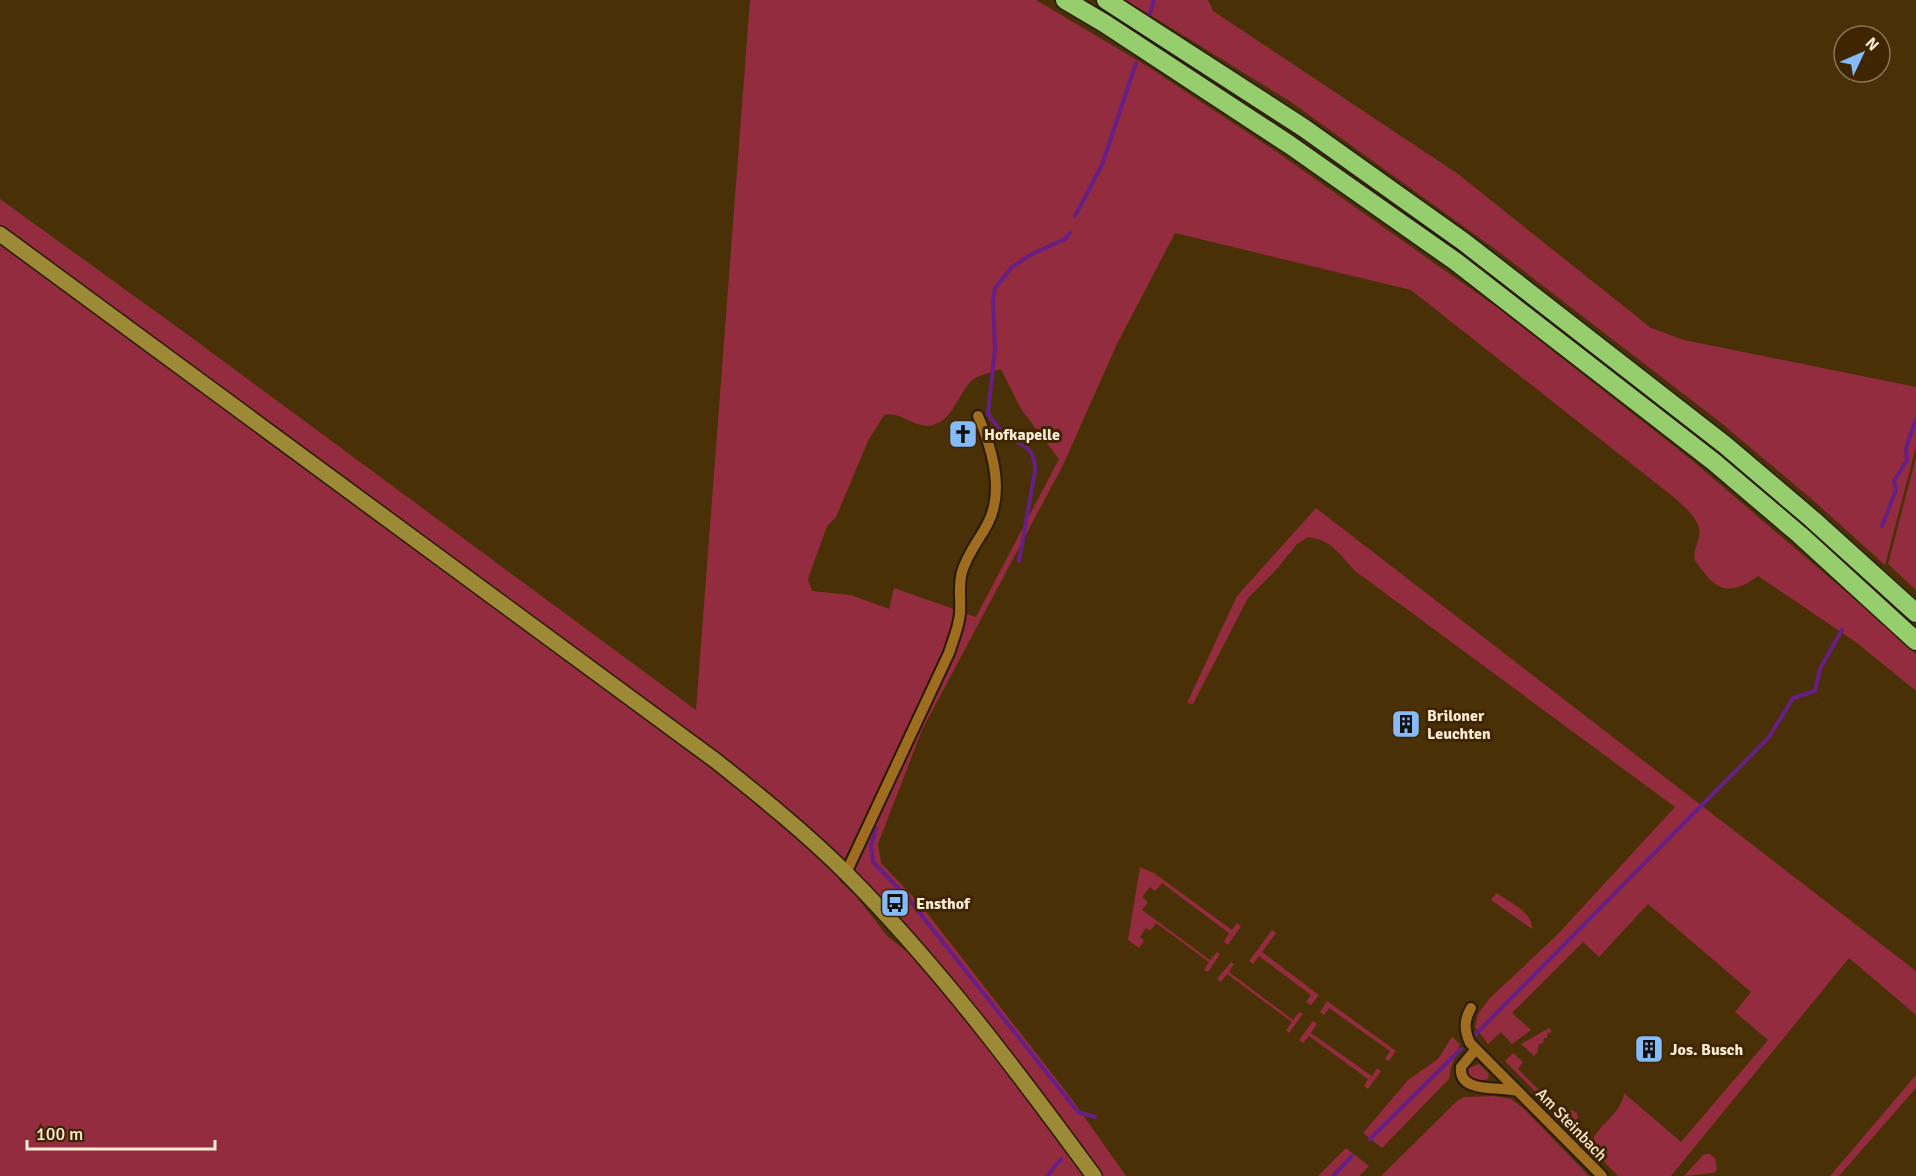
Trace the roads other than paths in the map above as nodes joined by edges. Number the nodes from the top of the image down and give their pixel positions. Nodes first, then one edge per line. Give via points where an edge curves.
1 (1065, 0) edge
2 (1106, 0) edge
3 (0, 234) edge
4 (978, 416) dead end
5 (1916, 613) edge
6 (1916, 641) edge
7 (846, 873) junction
8 (1471, 1008) dead end
9 (1476, 1048) junction
10 (1520, 1092) junction
11 (1094, 1176) edge
12 (1602, 1176) edge

1 - 6 highway via 1290,145 1455,261 1714,462
2 - 5 highway via 1304,128 1464,242 1725,445
3 - 7 main road via 716,761
4 - 7 street via 994,464 996,499 990,521 963,568 959,622 949,653
7 - 11 main road via 978,1022
8 - 9 street, Am Steinbach via 1466,1034
9 - 10 street, Am Steinbach
9 - 10 street, Am Steinbach via 1461,1067 1465,1081
10 - 12 street, Am Steinbach

